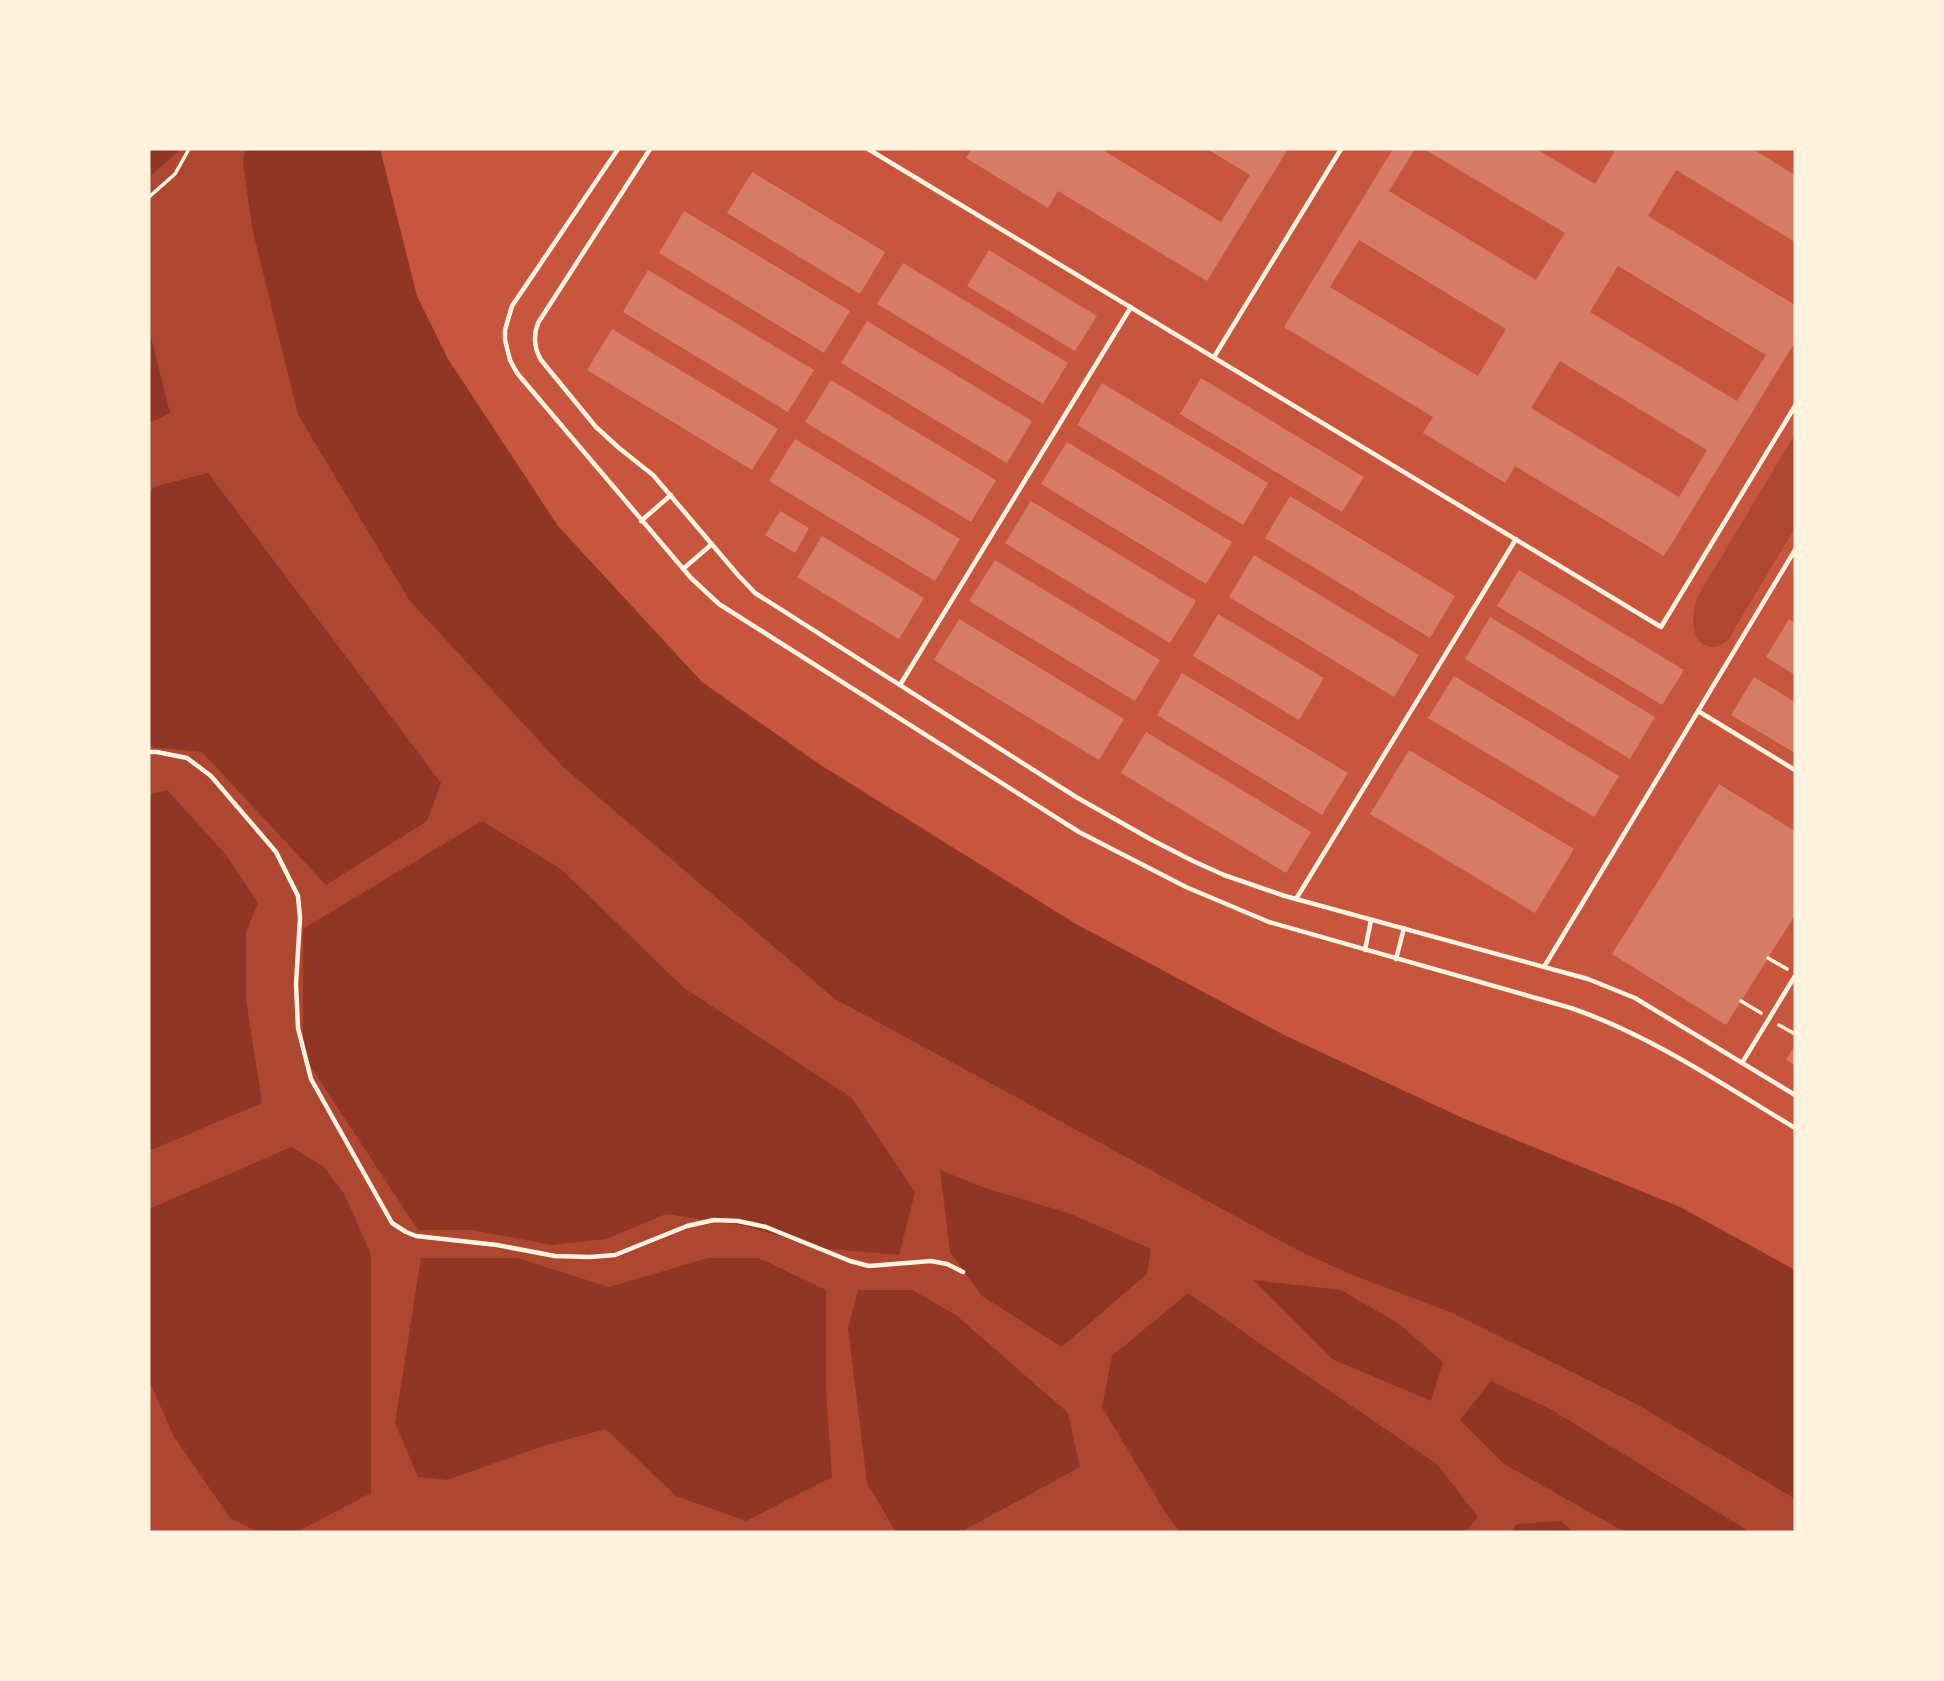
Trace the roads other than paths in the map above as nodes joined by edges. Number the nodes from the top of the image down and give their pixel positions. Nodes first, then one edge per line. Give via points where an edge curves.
1 (618, 149) edge
2 (650, 149) edge
3 (868, 149) edge
4 (1341, 149) edge
5 (1131, 307) junction
6 (1214, 357) junction
7 (1795, 406) edge
8 (671, 495) junction
9 (641, 521) junction
10 (1516, 539) junction
11 (712, 544) junction
12 (1795, 550) edge
13 (683, 569) junction
14 (900, 685) junction
15 (1698, 711) junction
16 (149, 752) edge
17 (1795, 770) edge
18 (1296, 899) junction
19 (1371, 920) junction
20 (1404, 928) junction
21 (1364, 950) junction
22 (1396, 959) junction
23 (1544, 967) junction
24 (1795, 975) edge
25 (1742, 1063) junction
26 (1795, 1094) edge
27 (1795, 1128) edge
28 (963, 1272) dead end

1 - 9 lane via 512,306 505,340 517,373
2 - 8 lane via 538,323 535,344 541,360 596,427
3 - 5 lane
4 - 6 lane
5 - 6 lane
5 - 14 lane
6 - 10 lane
7 - 10 lane via 1661,627
8 - 9 lane
8 - 11 lane
9 - 13 lane
10 - 18 lane
11 - 13 lane
11 - 14 lane via 755,593
12 - 15 lane
13 - 21 lane via 719,604 746,622 1112,851 1269,922
14 - 18 lane via 1152,840 1224,875
15 - 17 lane
15 - 23 lane
16 - 28 lane via 187,758 211,776 276,852 298,896 298,1028 311,1079 393,1223 406,1233 555,1256 590,1257 614,1255 687,1226 738,1221 869,1266 931,1261
18 - 19 lane
19 - 20 lane
19 - 21 lane
20 - 22 lane
20 - 23 lane
21 - 22 lane
22 - 27 lane via 1620,1026
23 - 25 lane via 1635,998
24 - 25 lane
25 - 26 lane

